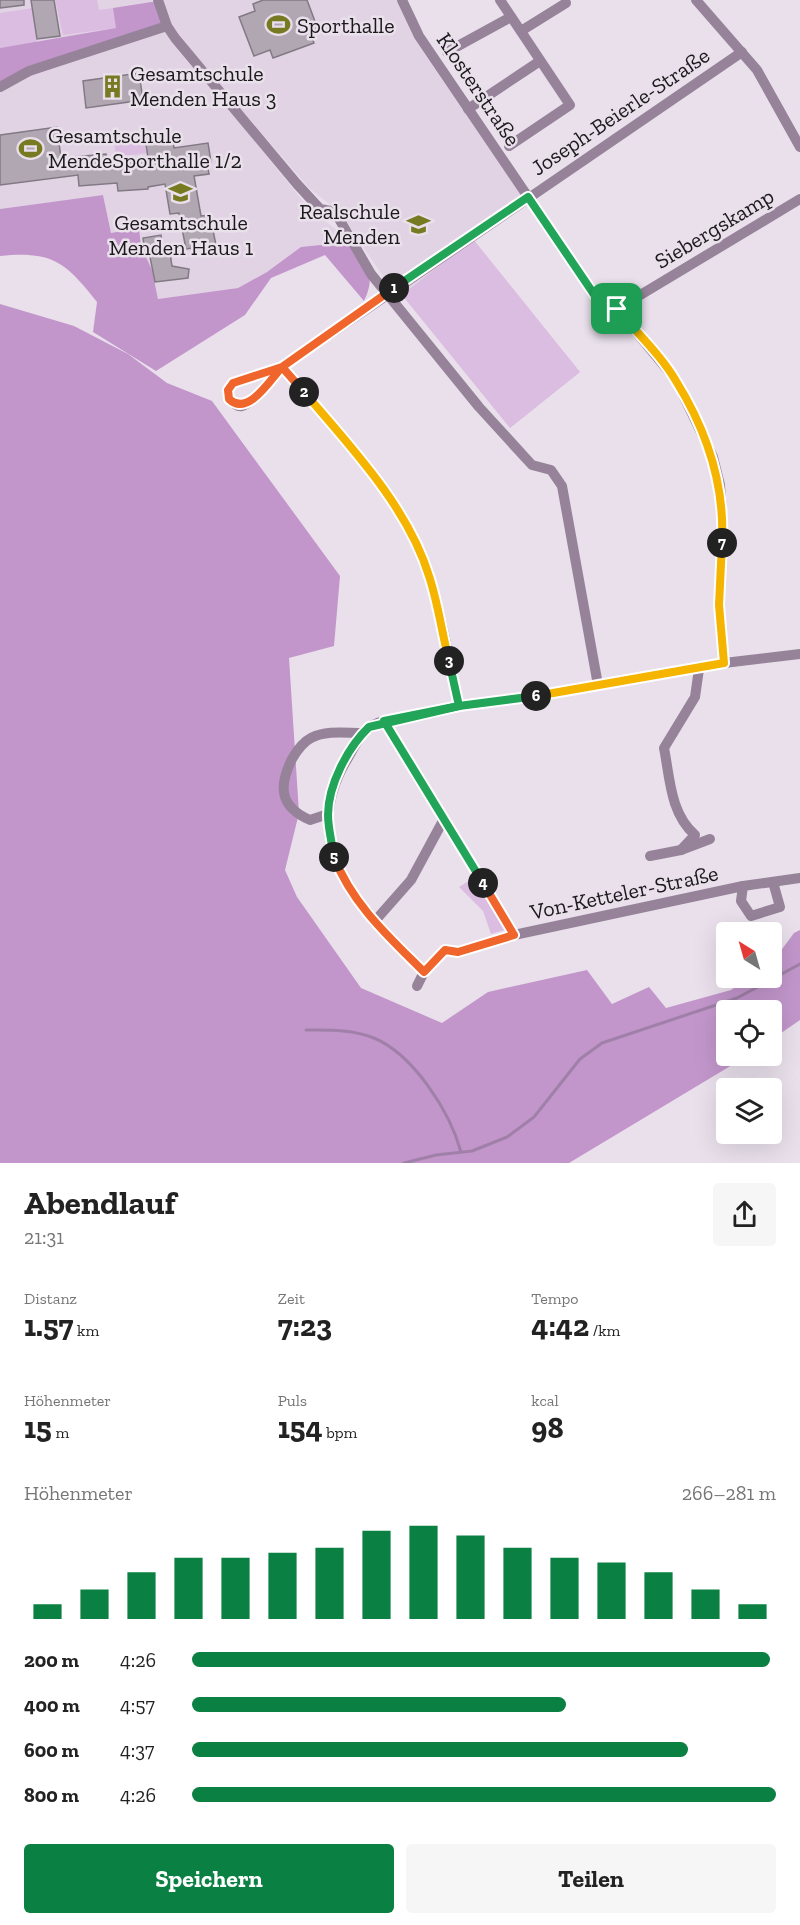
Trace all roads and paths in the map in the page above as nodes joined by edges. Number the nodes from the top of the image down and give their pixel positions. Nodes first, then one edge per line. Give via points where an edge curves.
1 (158, 0) edge
2 (402, 0) edge
3 (500, 0) edge
4 (696, 0) edge
5 (566, 3) dead end
6 (511, 17) junction
7 (167, 26) junction
8 (520, 31) junction
9 (447, 52) dead end
10 (742, 52) junction
11 (540, 61) junction
12 (0, 87) edge
13 (468, 109) junction
14 (509, 146) dead end
15 (800, 147) edge
16 (528, 197) junction
17 (800, 199) edge
18 (386, 293) junction
19 (617, 309) junction
20 (282, 367) junction
21 (800, 654) edge
22 (724, 663) junction
23 (699, 669) junction
24 (598, 685) junction
25 (459, 706) junction
26 (384, 721) junction
27 (362, 733) junction
28 (328, 814) junction
29 (444, 819) junction
30 (710, 839) dead end
31 (681, 850) junction
32 (650, 856) dead end
33 (800, 878) edge
34 (773, 882) junction
35 (743, 886) junction
36 (374, 922) junction
37 (514, 935) junction
38 (424, 972) junction
39 (417, 986) dead end

1 - 7 street
2 - 13 street, Klosterstraße via 419,36
3 - 6 street
4 - 10 street
5 - 8 street
6 - 8 street
6 - 9 street
7 - 12 street via 29,71
7 - 18 street via 297,184 320,209 331,211 338,218
8 - 11 street
10 - 15 street via 771,91
10 - 16 street, Joseph-Beierle-Straße
11 - 13 street
11 - 14 street via 570,105
13 - 16 street, Klosterstraße
16 - 18 street, Joseph-Beierle-Straße
16 - 19 street, Klosterstraße via 606,312
17 - 19 street, Siebergskamp
18 - 20 street, Joseph-Beierle-Straße
18 - 24 street via 516,449 532,465 551,470 562,486
19 - 22 street via 676,380 713,457 723,526 719,605
20 - 20 street, Joseph-Beierle-Straße via 249,402 242,406 229,399 228,390 233,383
20 - 25 street via 384,489 417,548 429,575
21 - 22 street
22 - 23 street
23 - 24 street
23 - 31 street via 695,697 664,748 674,805 695,835
24 - 25 street
25 - 26 street
26 - 27 street
26 - 29 street
27 - 28 street via 334,781
27 - 28 street via 327,733 309,739 286,771 286,800 295,814 310,820
28 - 36 street via 334,858 351,893
29 - 36 street via 411,880
29 - 37 street
30 - 31 street
31 - 32 street
33 - 34 street, Von-Ketteler-Straße
34 - 35 street, Von-Ketteler-Straße
34 - 35 street, Von-Ketteler-Straße via 780,908 751,916 741,901
35 - 37 street, Von-Ketteler-Straße
36 - 38 street
37 - 38 street, Von-Ketteler-Straße via 458,952 445,950
38 - 39 street

